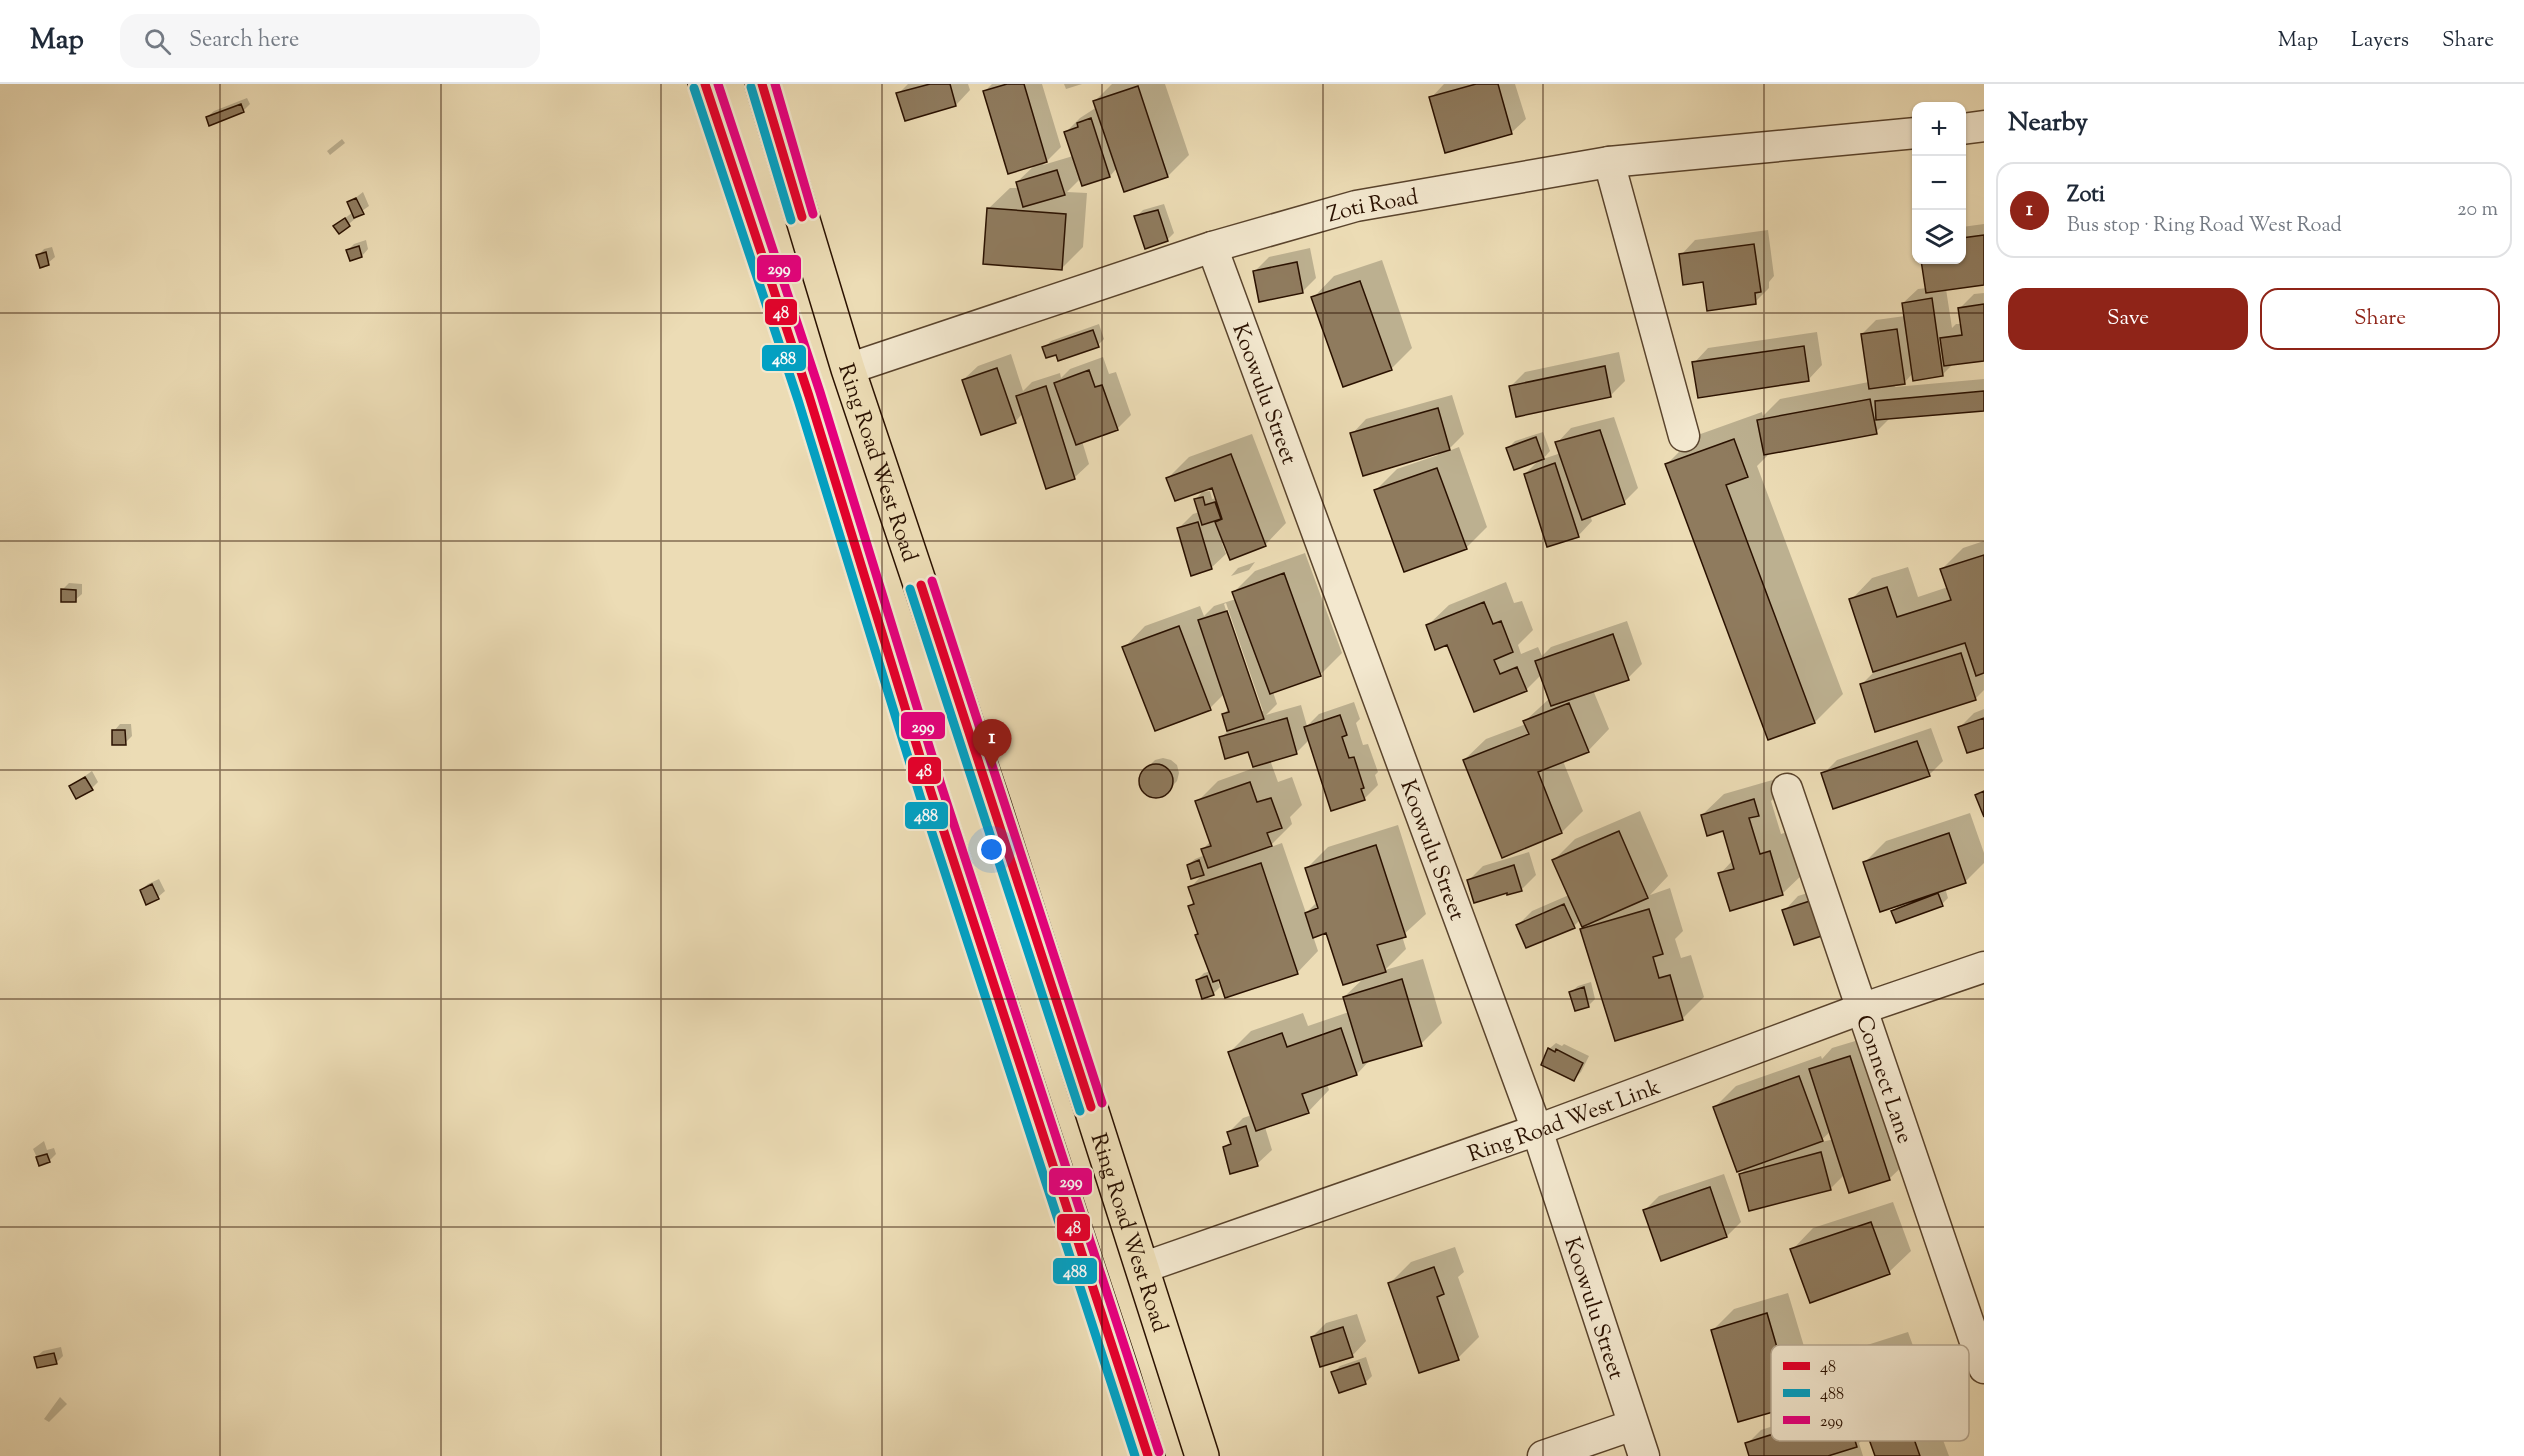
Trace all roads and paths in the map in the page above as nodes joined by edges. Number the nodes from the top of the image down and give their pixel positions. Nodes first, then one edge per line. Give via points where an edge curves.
1 (705, 84) edge
2 (762, 84) edge
3 (1984, 126) edge
4 (1966, 128) edge
5 (1912, 133) edge
6 (1610, 162) junction
7 (1212, 247) junction
8 (848, 369) junction
9 (1684, 436) dead end
10 (1787, 789) dead end
11 (1984, 967) edge
12 (1861, 1009) junction
13 (1537, 1130) junction
14 (1142, 1268) junction
15 (1984, 1368) edge
16 (1633, 1425) junction
17 (1148, 1456) edge
18 (1202, 1456) edge
19 (1543, 1456) edge
20 (1644, 1456) edge

1 - 17 main road
2 - 8 main road, Ring Road West Road
3 - 4 street
5 - 6 street, Zoti Road
6 - 7 street, Zoti Road via 1356,206
6 - 9 street
7 - 8 street, Zoti Road
7 - 13 street, Koowulu Street
8 - 14 main road, Ring Road West Road via 994,805
10 - 12 street, Connect Lane
11 - 12 street, Ring Road West Link
12 - 13 street, Ring Road West Link
12 - 15 street, Connect Lane
13 - 14 street, Ring Road West Link
13 - 16 street, Koowulu Street
14 - 18 main road, Ring Road West Road
16 - 19 street
16 - 20 street, Koowulu Street

